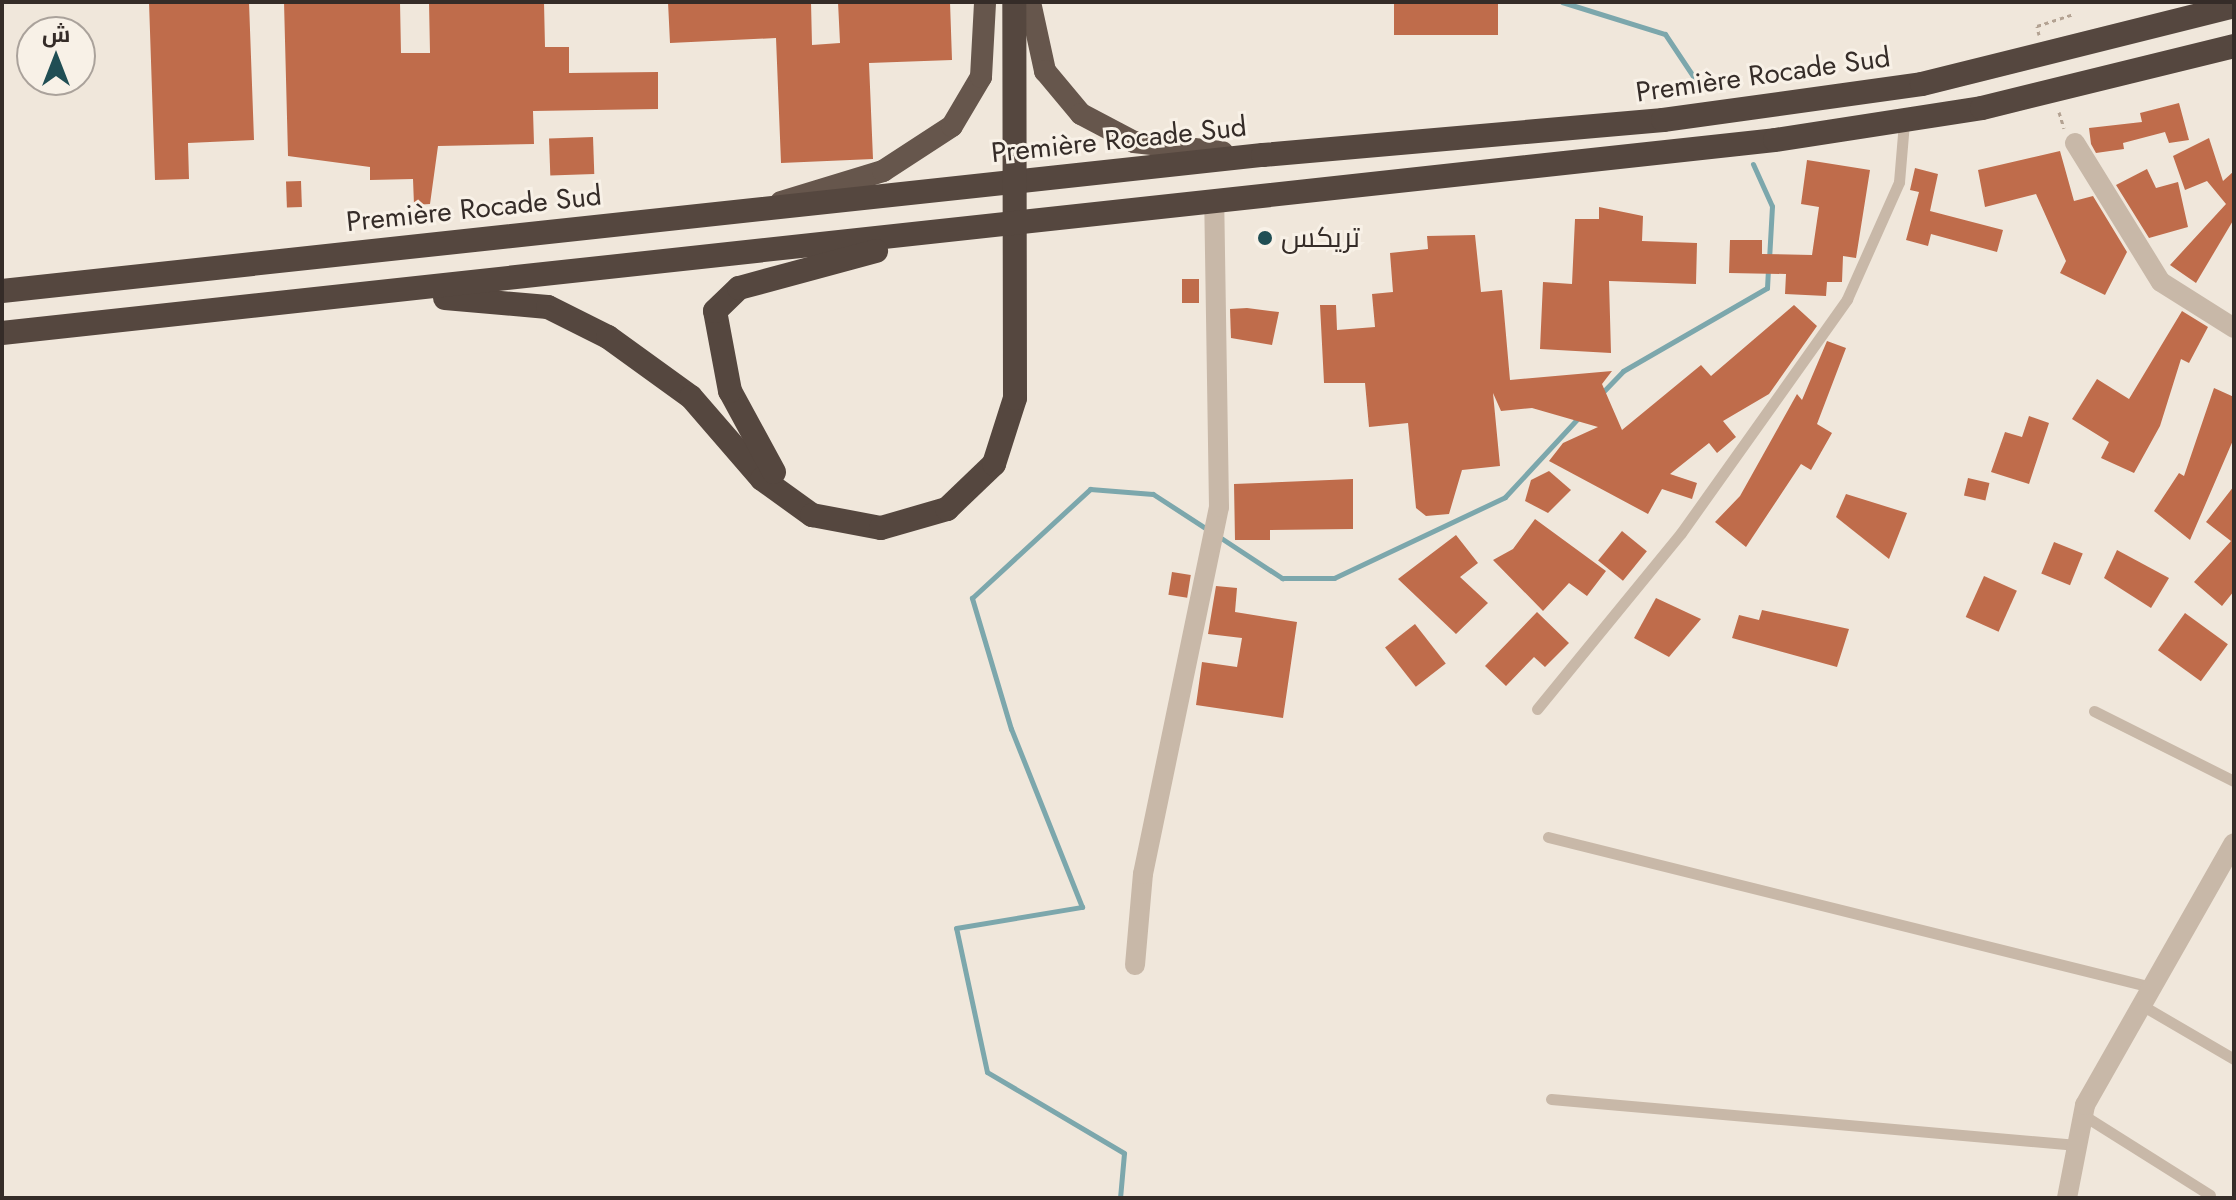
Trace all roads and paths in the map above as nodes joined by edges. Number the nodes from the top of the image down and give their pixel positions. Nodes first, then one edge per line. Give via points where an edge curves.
1 (985, 2) edge
2 (1003, 2) edge
3 (1014, 2) edge
4 (1030, 2) edge
5 (2234, 6) edge
6 (2074, 14) dead end
7 (2037, 26) dead end
8 (2234, 46) edge
9 (1904, 122) junction
10 (2075, 143) dead end
11 (1263, 155) junction
12 (1214, 202) junction
13 (766, 208) junction
14 (924, 235) junction
15 (2, 291) edge
16 (339, 296) junction
17 (1013, 304) junction
18 (2234, 328) edge
19 (2, 333) edge
20 (1537, 709) dead end
21 (2094, 711) dead end
22 (2234, 781) edge
23 (1548, 837) dead end
24 (2234, 843) edge
25 (1135, 965) dead end
26 (2142, 994) junction
27 (2234, 1059) edge
28 (1551, 1099) dead end
29 (2083, 1115) junction
30 (2077, 1145) junction
31 (2210, 1195) dead end
32 (2070, 1196) edge

1 - 13 highway via 981,77 941,137 883,171
2 - 17 highway
3 - 17 highway
4 - 11 highway via 1045,71 1096,124 1151,146
5 - 11 highway, Première Rocade Sud via 1922,84 1663,120
6 - 7 path
8 - 9 highway via 2067,91
9 - 12 highway
9 - 20 lane via 1899,182 1847,299 1681,533
10 - 18 street via 2161,282
11 - 13 highway, Première Rocade Sud
12 - 14 highway
12 - 25 street via 1219,507 1143,874
13 - 15 highway, Première Rocade Sud
14 - 16 highway
14 - 17 highway via 739,288 719,303 714,327 730,391 754,442 791,491 832,512 881,519 928,508 967,482 1002,416
16 - 17 highway via 548,307 664,375 794,505 829,521 881,528 947,509 994,464 1015,398
16 - 19 highway
21 - 22 lane
23 - 26 lane
24 - 26 street
26 - 27 lane
26 - 29 street
28 - 30 lane
29 - 30 street
29 - 31 lane
30 - 32 street

